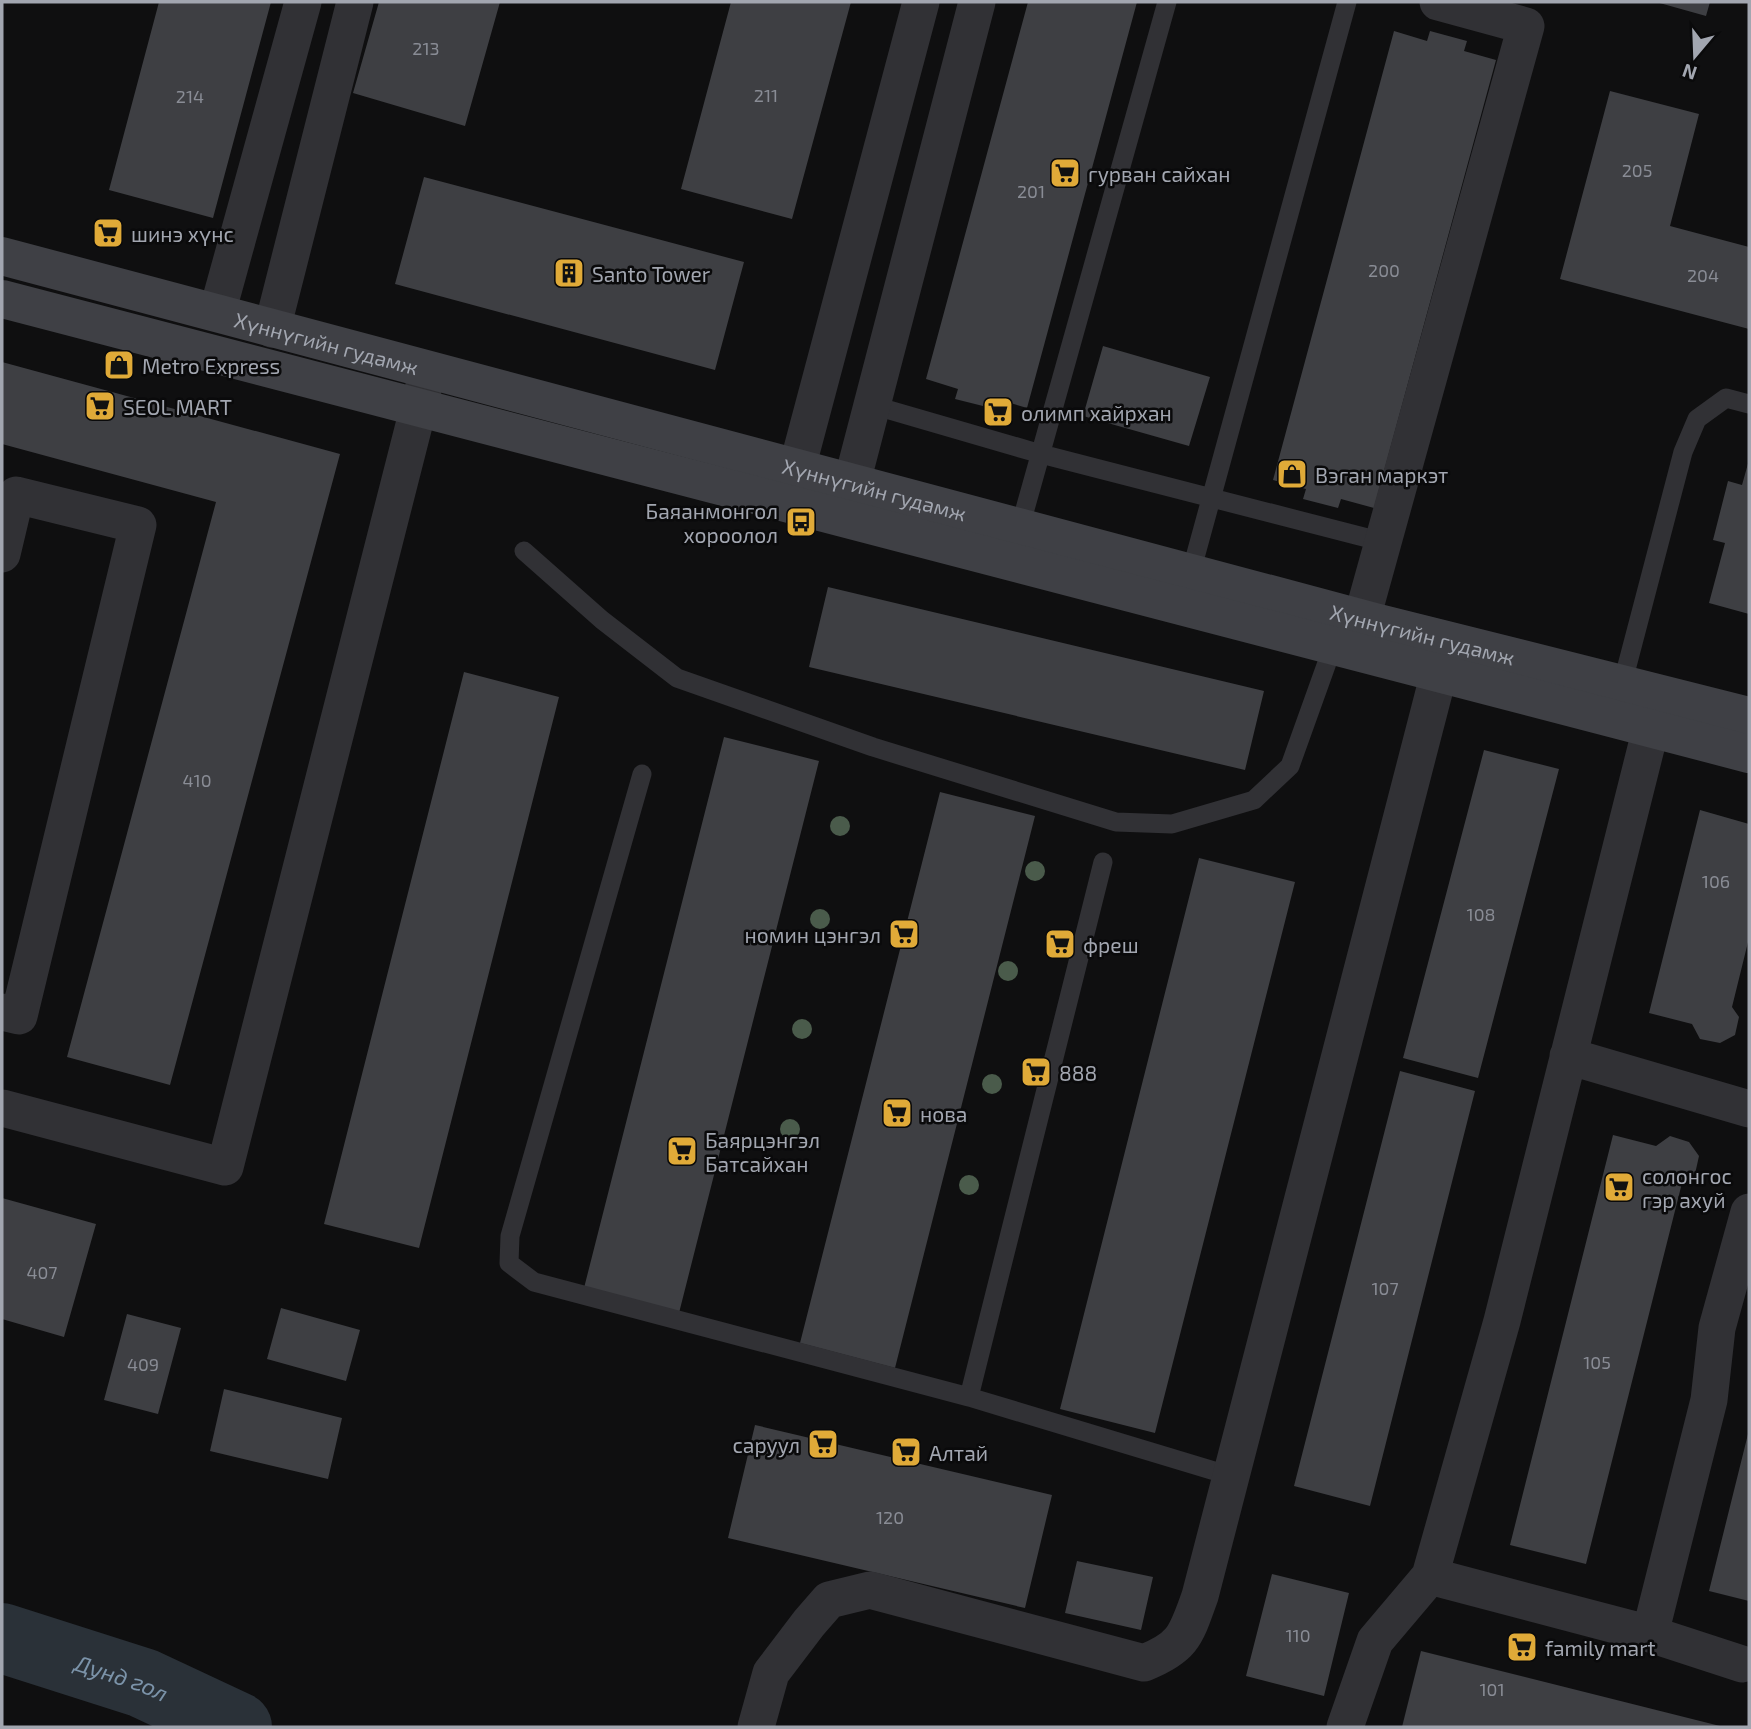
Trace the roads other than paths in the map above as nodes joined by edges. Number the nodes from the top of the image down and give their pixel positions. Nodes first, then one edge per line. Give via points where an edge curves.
1 (303, 2) edge
2 (355, 2) edge
3 (920, 2) edge
4 (977, 2) edge
5 (1167, 2) edge
6 (1347, 2) edge
7 (1438, 2) edge
8 (2, 256) edge
9 (2, 299) edge
10 (217, 313) junction
11 (272, 329) junction
12 (428, 370) junction
13 (1749, 404) edge
14 (872, 405) junction
15 (419, 407) junction
16 (1041, 454) junction
17 (797, 468) junction
18 (852, 482) junction
19 (1211, 498) junction
20 (1020, 527) junction
21 (1383, 542) junction
22 (524, 551) dead end
23 (2, 554) edge
24 (1191, 572) junction
25 (1362, 618) junction
26 (1333, 646) junction
27 (1439, 673) junction
28 (1622, 685) junction
29 (1749, 716) edge
30 (1651, 728) junction
31 (1749, 754) edge
32 (642, 774) dead end
33 (1103, 862) dead end
34 (2, 1012) edge
35 (1568, 1056) junction
36 (2, 1108) edge
37 (1749, 1109) edge
38 (1749, 1212) edge
39 (969, 1397) junction
40 (1231, 1476) junction
41 (1430, 1576) junction
42 (1650, 1634) junction
43 (1742, 1664) dead end
44 (756, 1727) edge
45 (1345, 1727) edge

1 - 10 street
2 - 11 street
3 - 17 street
4 - 14 street
5 - 16 lane
6 - 19 lane
7 - 21 street via 1526,26
8 - 10 main road, Хүннүгийн гудамж
9 - 15 main road, Хүннүгийн гудамж
10 - 11 main road, Хүннүгийн гудамж
11 - 12 main road, Хүннүгийн гудамж
12 - 15 street
12 - 17 main road, Хүннүгийн гудамж
13 - 28 lane via 1726,398 1697,419 1683,452
14 - 16 lane
14 - 18 street
15 - 26 main road, Хүннүгийн гудамж
15 - 36 street via 225,1167
16 - 19 lane
16 - 20 lane
17 - 18 main road, Хүннүгийн гудамж
18 - 20 main road, Хүннүгийн гудамж
19 - 21 lane
19 - 24 lane
20 - 24 main road, Хүннүгийн гудамж
21 - 25 street
22 - 26 lane via 601,620 677,678 873,747 1116,822 1172,824 1254,800 1290,766
23 - 34 street via 16,495 138,525 19,1016
24 - 25 main road, Хүннүгийн гудамж
25 - 28 main road, Хүннүгийн гудамж
26 - 27 main road, Хүннүгийн гудамж
27 - 30 main road, Хүннүгийн гудамж
27 - 40 street
28 - 29 main road, Хүннүгийн гудамж
30 - 31 main road, Хүннүгийн гудамж
30 - 35 street
32 - 39 lane via 510,1236 509,1263 534,1282
33 - 39 lane
35 - 37 street
35 - 41 street via 1502,1321
38 - 42 street via 1717,1328 1709,1400
39 - 40 lane
40 - 44 street via 1200,1596 1187,1633 1170,1652 1144,1663 870,1590 829,1600 771,1674
41 - 42 street
41 - 45 street via 1375,1641
42 - 43 street

